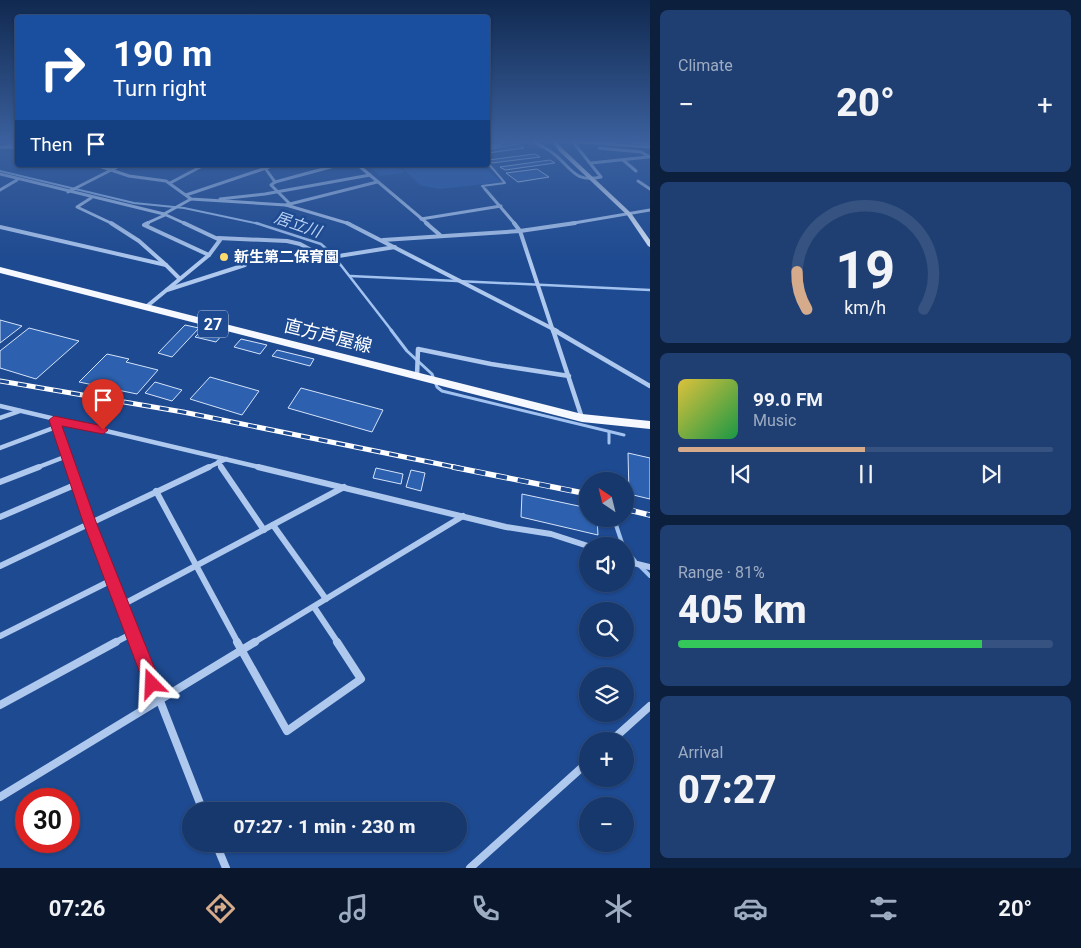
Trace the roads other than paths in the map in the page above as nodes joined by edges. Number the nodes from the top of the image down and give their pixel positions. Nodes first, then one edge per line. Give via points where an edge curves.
1 (638, 181) dead end
2 (14, 182) edge
3 (24, 182) edge
4 (88, 182) edge
5 (170, 182) edge
6 (225, 182) edge
7 (275, 182) edge
8 (335, 182) edge
9 (377, 182) joint
10 (504, 182) edge
11 (594, 182) edge
12 (650, 189) edge
13 (0, 190) edge
14 (485, 190) joint
15 (69, 192) junction
16 (278, 192) junction
17 (186, 195) junction
18 (91, 198) junction
19 (190, 199) junction
20 (212, 201) junction
21 (288, 204) junction
22 (501, 206) junction
23 (650, 210) edge
24 (165, 214) junction
25 (629, 214) junction
26 (421, 219) junction
27 (0, 227) edge
28 (520, 231) junction
29 (440, 236) junction
30 (218, 238) junction
31 (383, 240) junction
32 (650, 244) edge
33 (396, 247) junction
34 (208, 255) junction
35 (166, 265) junction
36 (245, 265) dead end
37 (0, 270) edge
38 (179, 278) junction
39 (164, 291) junction
40 (146, 307) junction
41 (553, 329) junction
42 (420, 375) junction
43 (569, 376) junction
44 (650, 386) edge
45 (0, 406) edge
46 (21, 411) junction
47 (0, 418) edge
48 (582, 418) junction
49 (55, 424) junction
50 (650, 425) edge
51 (0, 448) edge
52 (67, 456) junction
53 (226, 459) junction
54 (218, 462) junction
55 (0, 482) edge
56 (77, 484) junction
57 (344, 487) junction
58 (156, 491) junction
59 (463, 516) junction
60 (0, 517) edge
61 (90, 522) junction
62 (273, 525) junction
63 (264, 530) junction
64 (579, 543) edge
65 (634, 563) edge
66 (0, 566) edge
67 (196, 566) junction
68 (650, 566) edge
69 (112, 580) junction
70 (326, 599) junction
71 (122, 605) junction
72 (314, 607) junction
73 (132, 633) junction
74 (0, 636) edge
75 (242, 651) junction
76 (159, 702) junction
77 (0, 704) edge
78 (650, 706) edge
79 (621, 732) edge
80 (579, 770) edge
81 (0, 797) edge
82 (199, 802) edge
83 (219, 852) edge
84 (226, 868) edge
85 (470, 868) edge

1 - 12 street
2 - 13 street
3 - 15 street
4 - 15 street
5 - 17 street
6 - 17 street
7 - 16 street via 271,185
8 - 16 street
9 - 21 street
9 - 26 street
10 - 14 lane via 482,186
11 - 25 street
14 - 22 street
15 - 18 street
16 - 20 street
16 - 21 street
17 - 19 street
18 - 24 street
18 - 35 street via 77,207 133,236
19 - 20 street
19 - 24 street
20 - 21 street
21 - 31 street via 343,221
22 - 26 street
22 - 28 street
23 - 25 street
24 - 30 street
24 - 34 street via 144,225
25 - 28 street
25 - 32 street
26 - 29 street
27 - 35 street
28 - 29 street
28 - 41 street
29 - 31 street
30 - 33 street via 287,241 300,244 324,258
30 - 34 street via 220,241
31 - 33 street
33 - 41 street
34 - 38 street
35 - 38 street
36 - 39 street
37 - 40 main road, 直方芦屋線 / 27
38 - 39 street
39 - 40 street
40 - 42 main road, 直方芦屋線 / 27
41 - 43 street
41 - 44 street
42 - 43 street via 418,349
42 - 48 main road, 直方芦屋線 / 27
43 - 48 street
45 - 46 street
46 - 47 street
46 - 49 street
48 - 50 main road, 直方芦屋線 / 27
49 - 51 street
49 - 52 street
49 - 53 street via 119,433
52 - 55 street
52 - 56 street
53 - 54 street
53 - 57 street
54 - 58 street
54 - 63 street
56 - 60 street
56 - 61 street
57 - 59 street
57 - 62 street
58 - 61 street
58 - 67 street
59 - 64 street
59 - 70 street
61 - 66 street
61 - 69 street
62 - 63 street
62 - 70 street
63 - 67 street
65 - 68 street
67 - 71 street
67 - 75 street
69 - 71 street
69 - 74 street
70 - 72 street
71 - 73 street
72 - 75 street
72 - 75 street via 361,679 287,731
73 - 76 street
73 - 77 street
75 - 76 street
76 - 81 street
76 - 82 street
78 - 79 street
80 - 85 street
83 - 84 street

